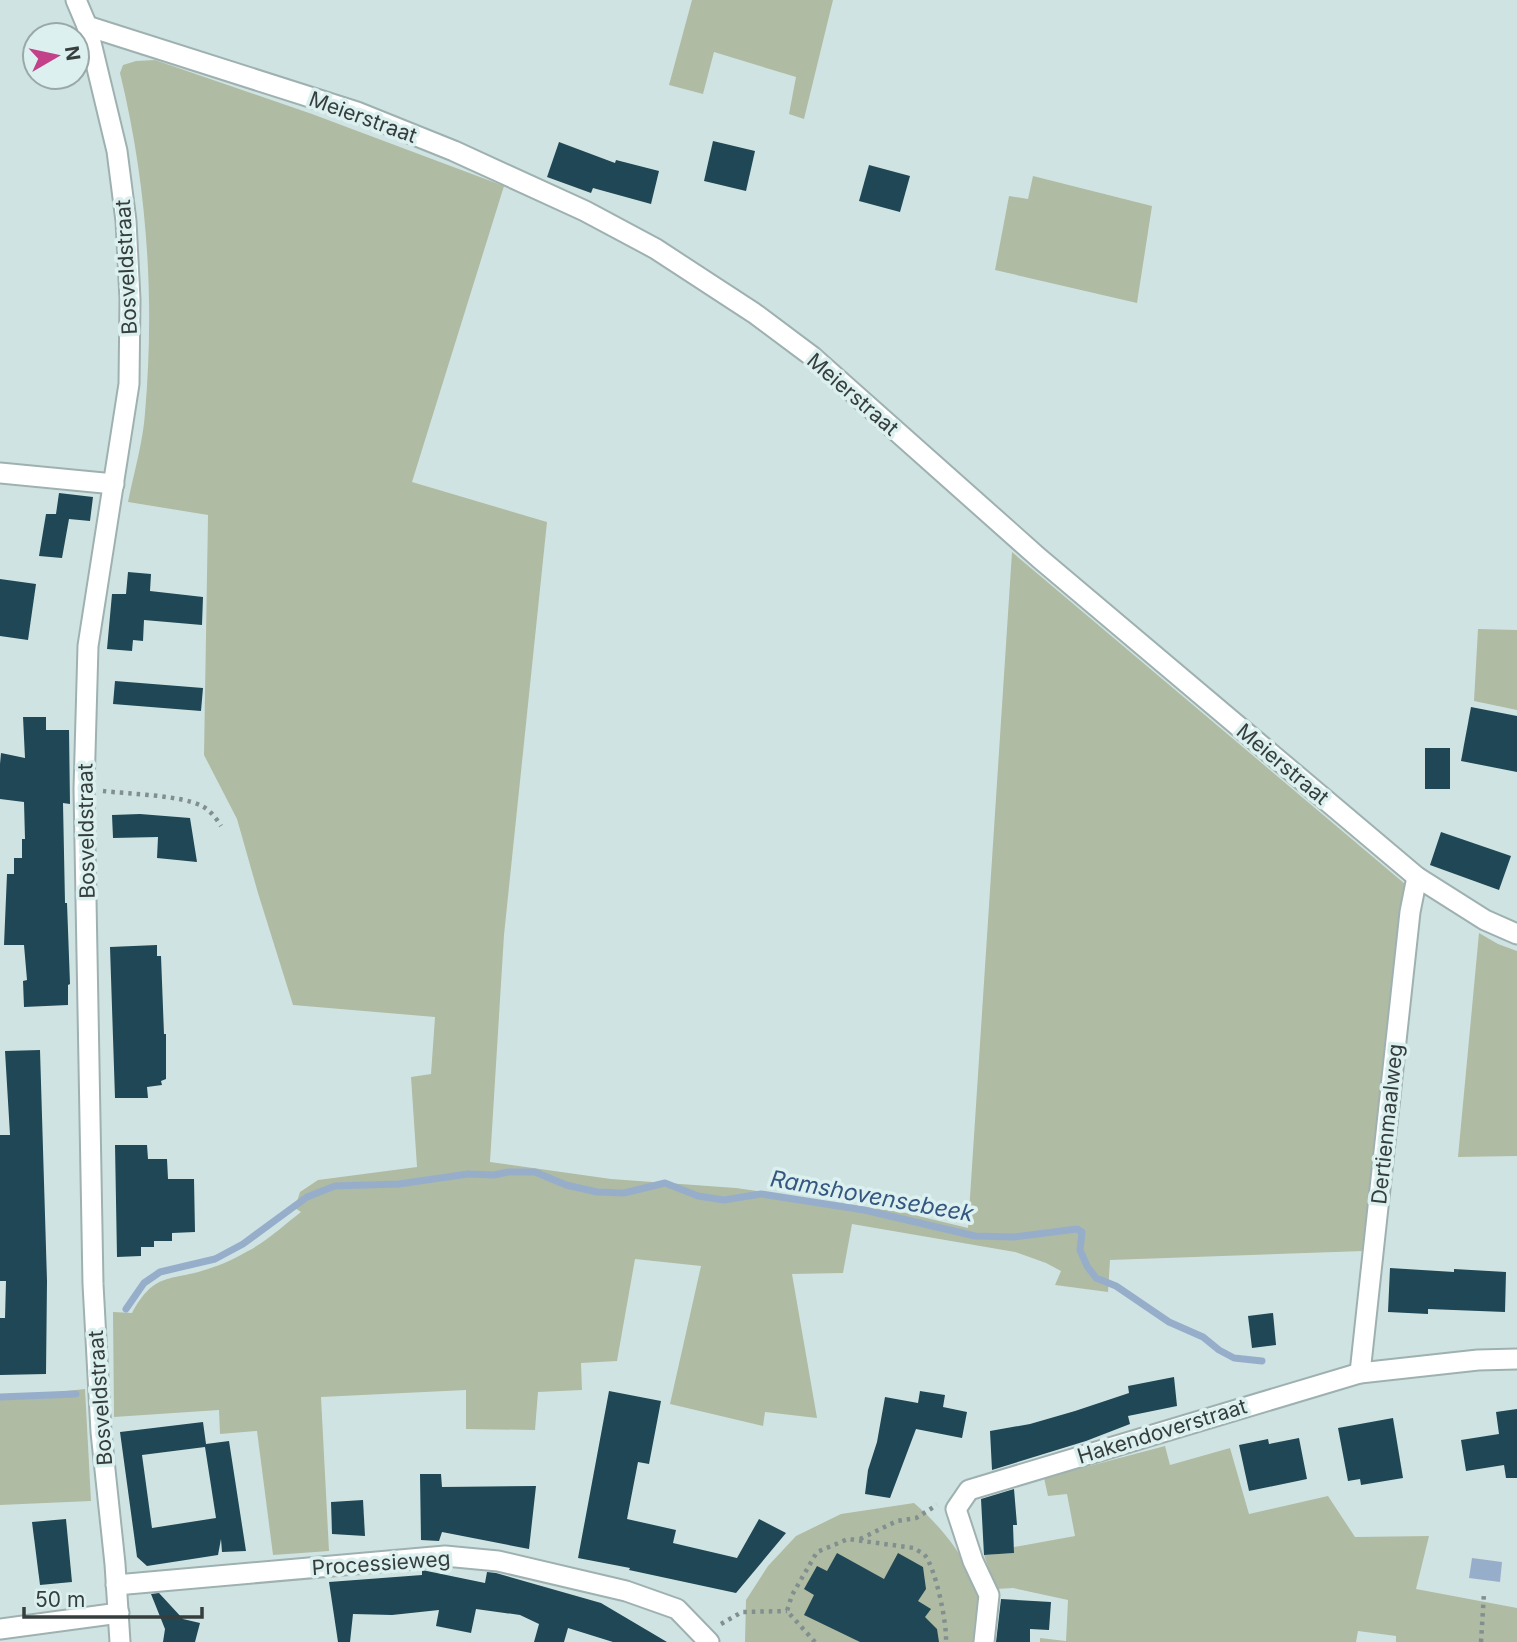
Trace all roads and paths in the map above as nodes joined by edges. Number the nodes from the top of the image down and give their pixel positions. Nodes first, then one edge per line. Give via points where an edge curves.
1 (76, 0) edge
2 (85, 21) edge
3 (91, 27) edge
4 (91, 43) edge
5 (0, 473) edge
6 (114, 484) junction
7 (84, 789) junction
8 (221, 826) dead end
9 (1417, 877) junction
10 (1517, 934) edge
11 (1517, 1359) edge
12 (1360, 1373) junction
13 (916, 1518) dead end
14 (859, 1539) junction
15 (116, 1585) junction
16 (1484, 1593) dead end
17 (787, 1611) junction
18 (742, 1612) dead end
19 (119, 1613) junction
20 (0, 1629) edge
21 (120, 1642) edge
22 (709, 1642) edge
23 (815, 1642) edge
24 (946, 1642) edge
25 (984, 1642) edge
26 (1480, 1642) edge

1 - 2 street, Bosveldstraat
3 - 9 street, Meierstraat via 357,112 585,211 656,249 813,357 1039,558
4 - 6 street, Bosveldstraat via 117,151 127,221 129,384
5 - 6 street
6 - 7 street, Bosveldstraat via 88,646
7 - 8 path via 201,805
7 - 15 street, Bosveldstraat via 93,1284
9 - 10 street, Meierstraat via 1485,920
9 - 12 street, Dertienmaalweg
11 - 12 street, Hakendoverstraat
12 - 25 street, Hakendoverstraat via 969,1490 956,1510 989,1595
13 - 14 path via 897,1521
14 - 17 path via 817,1552
14 - 24 path via 923,1553 937,1592
15 - 19 street, Bosveldstraat
15 - 22 street, Processieweg via 445,1556 498,1561 626,1591 677,1609
16 - 26 path
17 - 18 path
17 - 23 path
19 - 20 street
19 - 21 street, Bosveldstraat

